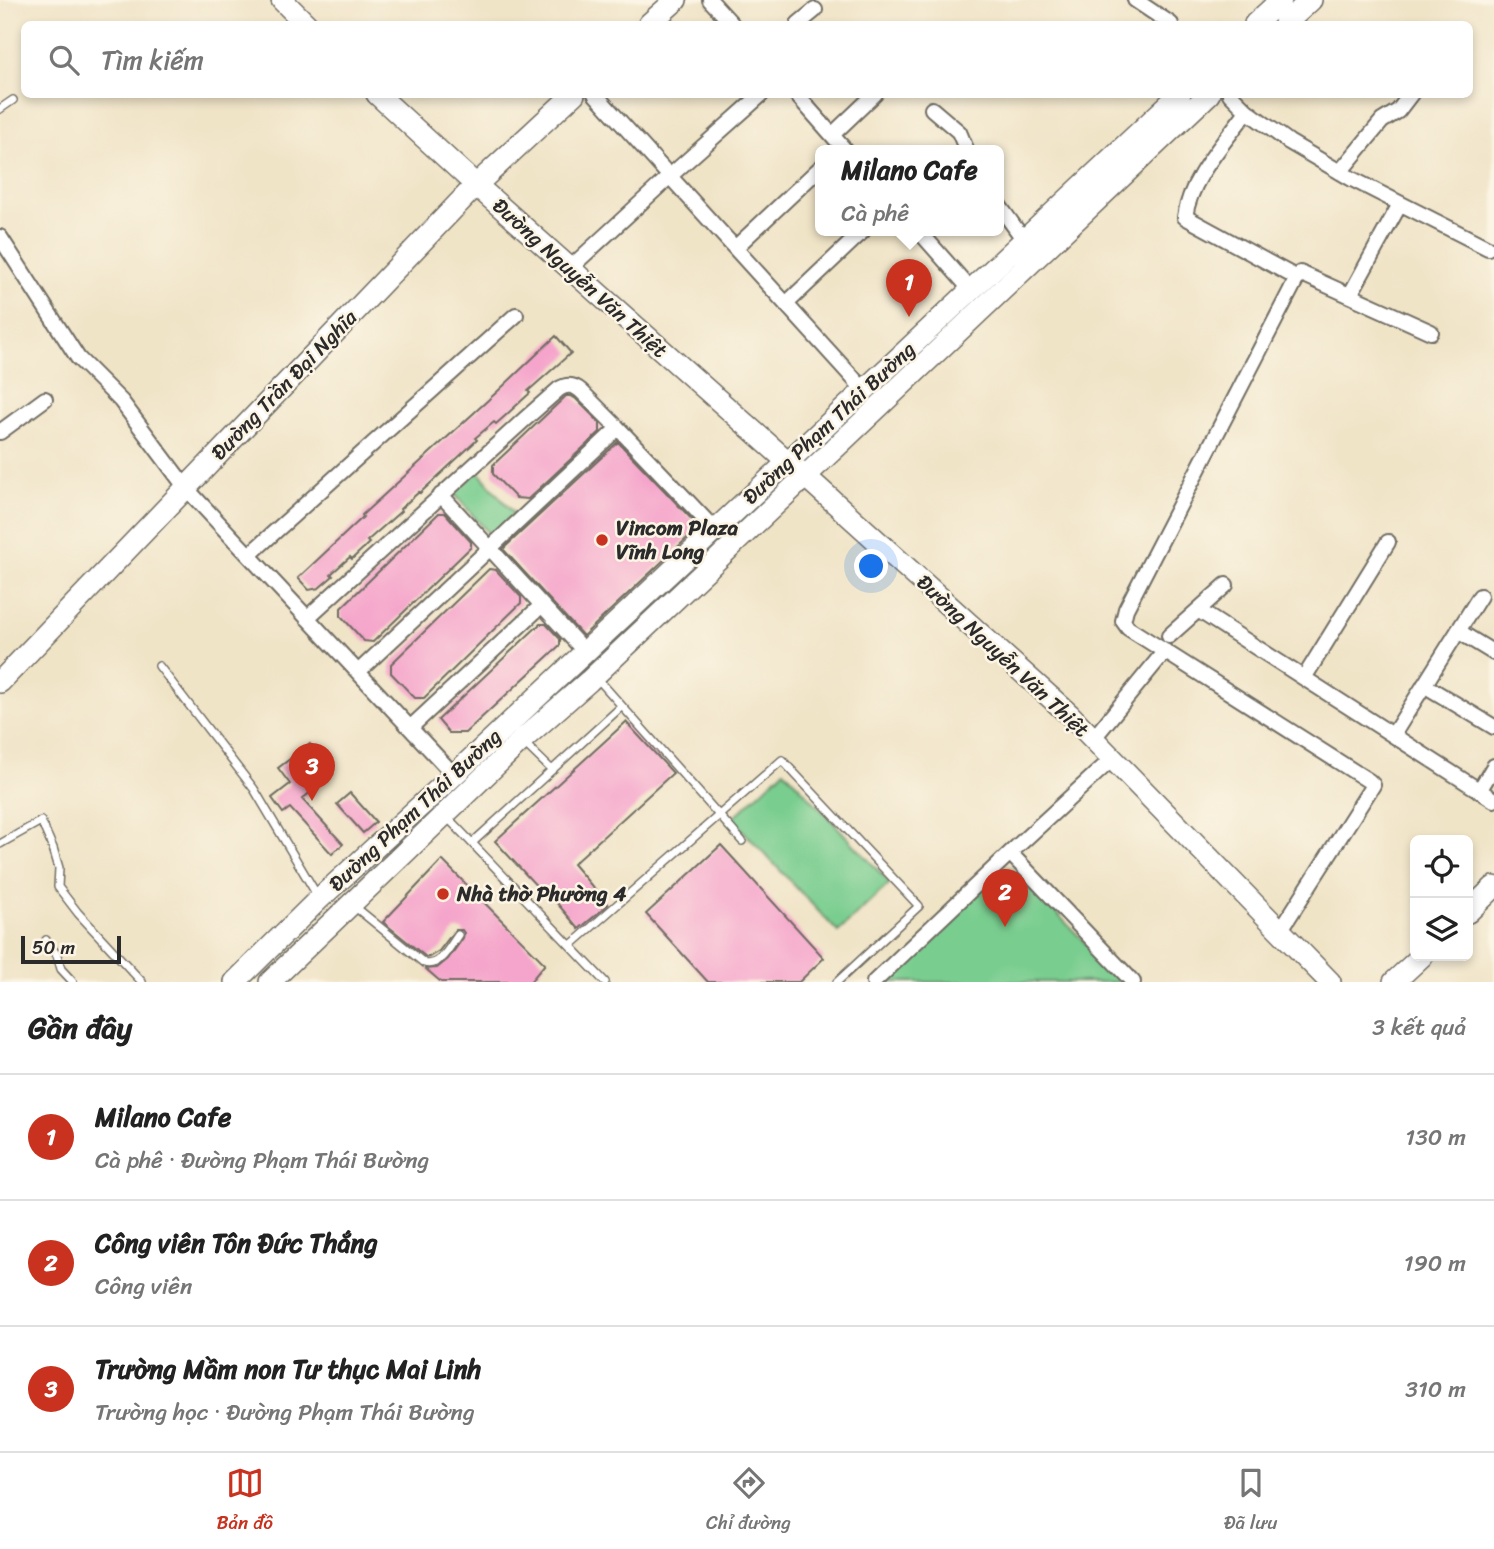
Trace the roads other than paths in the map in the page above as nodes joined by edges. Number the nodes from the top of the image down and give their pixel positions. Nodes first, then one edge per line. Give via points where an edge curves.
1 (282, 0) edge
2 (676, 0) edge
3 (710, 0) edge
4 (1135, 0) edge
5 (1281, 0) edge
6 (1311, 0) edge
7 (815, 10) dead end
8 (303, 21) edge
9 (652, 21) edge
10 (729, 21) edge
11 (802, 21) edge
12 (1166, 21) edge
13 (1258, 21) edge
14 (1287, 21) edge
15 (381, 98) edge
16 (570, 98) edge
17 (599, 98) edge
18 (758, 98) edge
19 (800, 98) edge
20 (871, 98) edge
21 (1176, 98) edge
22 (1204, 98) edge
23 (1234, 98) edge
24 (1408, 98) edge
25 (13, 100) dead end
26 (932, 109) dead end
27 (0, 110) edge
28 (1247, 111) junction
29 (832, 135) junction
30 (839, 145) edge
31 (962, 145) edge
32 (815, 173) edge
33 (1340, 173) junction
34 (670, 176) junction
35 (475, 185) junction
36 (1400, 204) junction
37 (1004, 212) edge
38 (858, 236) edge
39 (923, 236) edge
40 (0, 237) edge
41 (1024, 240) junction
42 (735, 248) junction
43 (1488, 248) dead end
44 (569, 269) junction
45 (1297, 278) junction
46 (1350, 295) junction
47 (978, 298) junction
48 (786, 304) junction
49 (516, 316) dead end
50 (1431, 332) dead end
51 (864, 390) junction
52 (45, 399) dead end
53 (618, 428) junction
54 (0, 432) edge
55 (788, 462) junction
56 (806, 476) junction
57 (186, 488) junction
58 (441, 495) junction
59 (715, 530) junction
60 (1388, 542) dead end
61 (489, 548) junction
62 (249, 555) junction
63 (1226, 585) dead end
64 (1480, 596) dead end
65 (542, 606) junction
66 (1198, 610) junction
67 (307, 618) junction
68 (1458, 631) junction
69 (1169, 636) dead end
70 (1165, 651) junction
71 (585, 652) junction
72 (1494, 653) edge
73 (159, 666) dead end
74 (358, 672) junction
75 (594, 675) junction
76 (1304, 678) junction
77 (0, 682) edge
78 (1424, 685) junction
79 (622, 706) junction
80 (411, 727) junction
81 (1494, 727) edge
82 (514, 733) junction
83 (1393, 735) junction
84 (1093, 739) junction
85 (1112, 758) junction
86 (1494, 766) edge
87 (552, 770) junction
88 (454, 775) junction
89 (1479, 791) junction
90 (1494, 800) edge
91 (444, 814) junction
92 (719, 815) junction
93 (742, 841) dead end
94 (472, 843) junction
95 (0, 844) edge
96 (1010, 853) junction
97 (1494, 887) edge
98 (319, 899) junction
99 (351, 903) junction
100 (1473, 907) edge
101 (1280, 931) junction
102 (458, 935) dead end
103 (46, 940) dead end
104 (571, 945) junction
105 (1417, 961) edge
106 (73, 982) edge
107 (142, 982) edge
108 (235, 982) edge
109 (270, 982) edge
110 (606, 982) edge
111 (838, 982) edge
112 (874, 982) edge
113 (1133, 982) edge
114 (1330, 982) edge
115 (1394, 982) edge

1 - 8 main road
2 - 9 main road
3 - 10 street
4 - 12 street
5 - 13 main road
6 - 14 main road
7 - 11 street
15 - 35 main road, Đường Nguyễn Văn Thiệt
16 - 35 main road, Đường Trần Đại Nghĩa
17 - 34 street
18 - 34 street
19 - 29 street
20 - 29 street
21 - 41 main road, Đường Phạm Thái Bường
22 - 47 main road, Đường Phạm Thái Bường
23 - 28 street
24 - 33 street via 1382,121
25 - 27 lane
26 - 31 street
28 - 33 street
28 - 45 street via 1199,177 1185,217
29 - 30 street
32 - 42 street
33 - 36 street
34 - 42 street
34 - 44 street
35 - 44 main road, Đường Nguyễn Văn Thiệt
35 - 57 main road, Đường Trần Đại Nghĩa
36 - 43 street
36 - 46 street
37 - 41 street
38 - 48 street
39 - 47 street
40 - 57 street via 78,358 121,401
41 - 47 main road, Đường Phạm Thái Bường
42 - 48 street
44 - 55 main road, Đường Nguyễn Văn Thiệt
45 - 46 street via 1300,273
45 - 70 street via 1126,609 1123,621 1128,628
46 - 50 street
47 - 51 main road, Đường Phạm Thái Bường
47 - 56 main road, Đường Phạm Thái Bường
48 - 51 street
49 - 62 street
51 - 55 main road, Đường Phạm Thái Bường
52 - 54 street
53 - 58 street via 579,388 562,387
53 - 59 street
53 - 61 street
55 - 56 main road, Đường Nguyễn Văn Thiệt
55 - 59 main road, Đường Phạm Thái Bường
56 - 75 main road, Đường Phạm Thái Bường
56 - 84 main road, Đường Nguyễn Văn Thiệt
57 - 62 street
57 - 77 main road, Đường Trần Đại Nghĩa
58 - 61 street
58 - 67 street
59 - 71 main road, Đường Phạm Thái Bường
60 - 76 street
61 - 65 street
61 - 74 street
62 - 67 street
63 - 66 street
64 - 68 street
65 - 71 street
65 - 80 street
66 - 69 street
66 - 76 street
67 - 74 street
68 - 72 street
68 - 78 street
70 - 84 street
70 - 101 street via 1373,785
71 - 82 main road, Đường Phạm Thái Bường
73 - 98 lane via 254,789
74 - 80 street
75 - 79 lane
75 - 82 main road, Đường Phạm Thái Bường
76 - 83 street
78 - 81 street
78 - 83 street
79 - 87 lane
79 - 92 lane
80 - 88 street
82 - 87 lane
82 - 88 main road, Đường Phạm Thái Bường
82 - 91 main road, Đường Phạm Thái Bường
83 - 89 street
84 - 85 main road, Đường Nguyễn Văn Thiệt
85 - 96 street
85 - 101 main road, Đường Nguyễn Văn Thiệt
86 - 89 street
87 - 94 lane
88 - 98 main road, Đường Phạm Thái Bường
89 - 90 street
91 - 94 lane
91 - 99 main road, Đường Phạm Thái Bường
92 - 93 lane
92 - 104 lane
92 - 111 lane via 782,760 919,906
94 - 104 lane
95 - 107 lane via 40,821 59,867 58,887
96 - 112 street
96 - 113 street
97 - 100 main road
98 - 108 main road, Đường Phạm Thái Bường
99 - 102 lane via 429,965 439,961
99 - 109 main road, Đường Phạm Thái Bường
101 - 114 main road, Đường Nguyễn Văn Thiệt
103 - 106 lane
104 - 110 lane
105 - 115 main road

